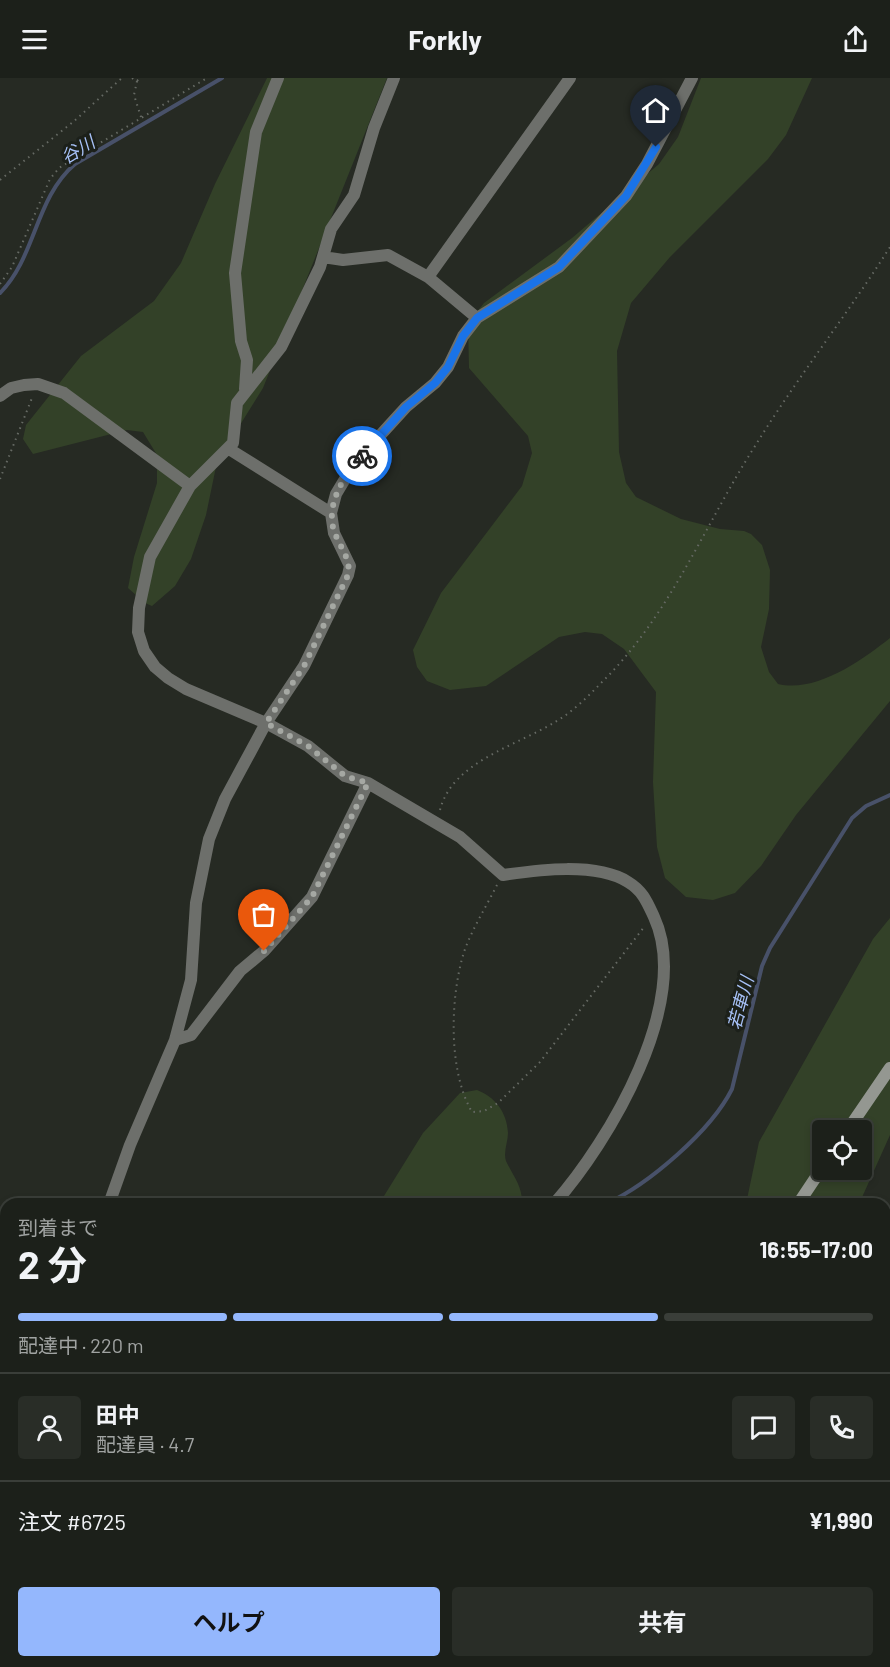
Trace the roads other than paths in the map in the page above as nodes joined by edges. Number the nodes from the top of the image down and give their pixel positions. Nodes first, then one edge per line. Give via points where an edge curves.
1 (278, 78) edge
2 (394, 78) edge
3 (570, 78) edge
4 (692, 78) edge
5 (323, 257) junction
6 (428, 277) junction
7 (477, 318) junction
8 (245, 389) junction
9 (0, 396) edge
10 (229, 450) junction
11 (190, 486) junction
12 (331, 513) junction
13 (266, 723) junction
14 (368, 783) junction
15 (175, 1040) junction
16 (890, 1068) edge
17 (855, 1120) edge
18 (814, 1180) edge
19 (111, 1198) edge
20 (559, 1198) edge
21 (802, 1198) edge

1 - 8 street via 256,132 235,273 241,340 247,360
2 - 5 street via 354,195 331,229
3 - 6 street
4 - 7 street via 626,196 559,267
5 - 6 street via 343,260 388,255
5 - 8 street via 281,347
6 - 7 street
7 - 12 street via 435,383 406,407 354,464 336,494
8 - 10 street via 237,403
9 - 11 street via 11,388 38,384 64,393
10 - 11 street
10 - 12 street
11 - 13 street via 150,557 139,608 138,632 144,651 155,667 186,689
12 - 13 street via 334,534 350,566 348,575 304,666
13 - 14 street via 308,746 345,776
13 - 15 street via 225,799 209,839 196,903 191,980
14 - 15 street via 312,897 264,951 240,971 190,1035
14 - 20 street via 460,837 503,875 560,869 597,872 626,880 642,893 653,915 665,955 666,979 648,1051 599,1142
15 - 19 street
16 - 17 street
18 - 21 street

